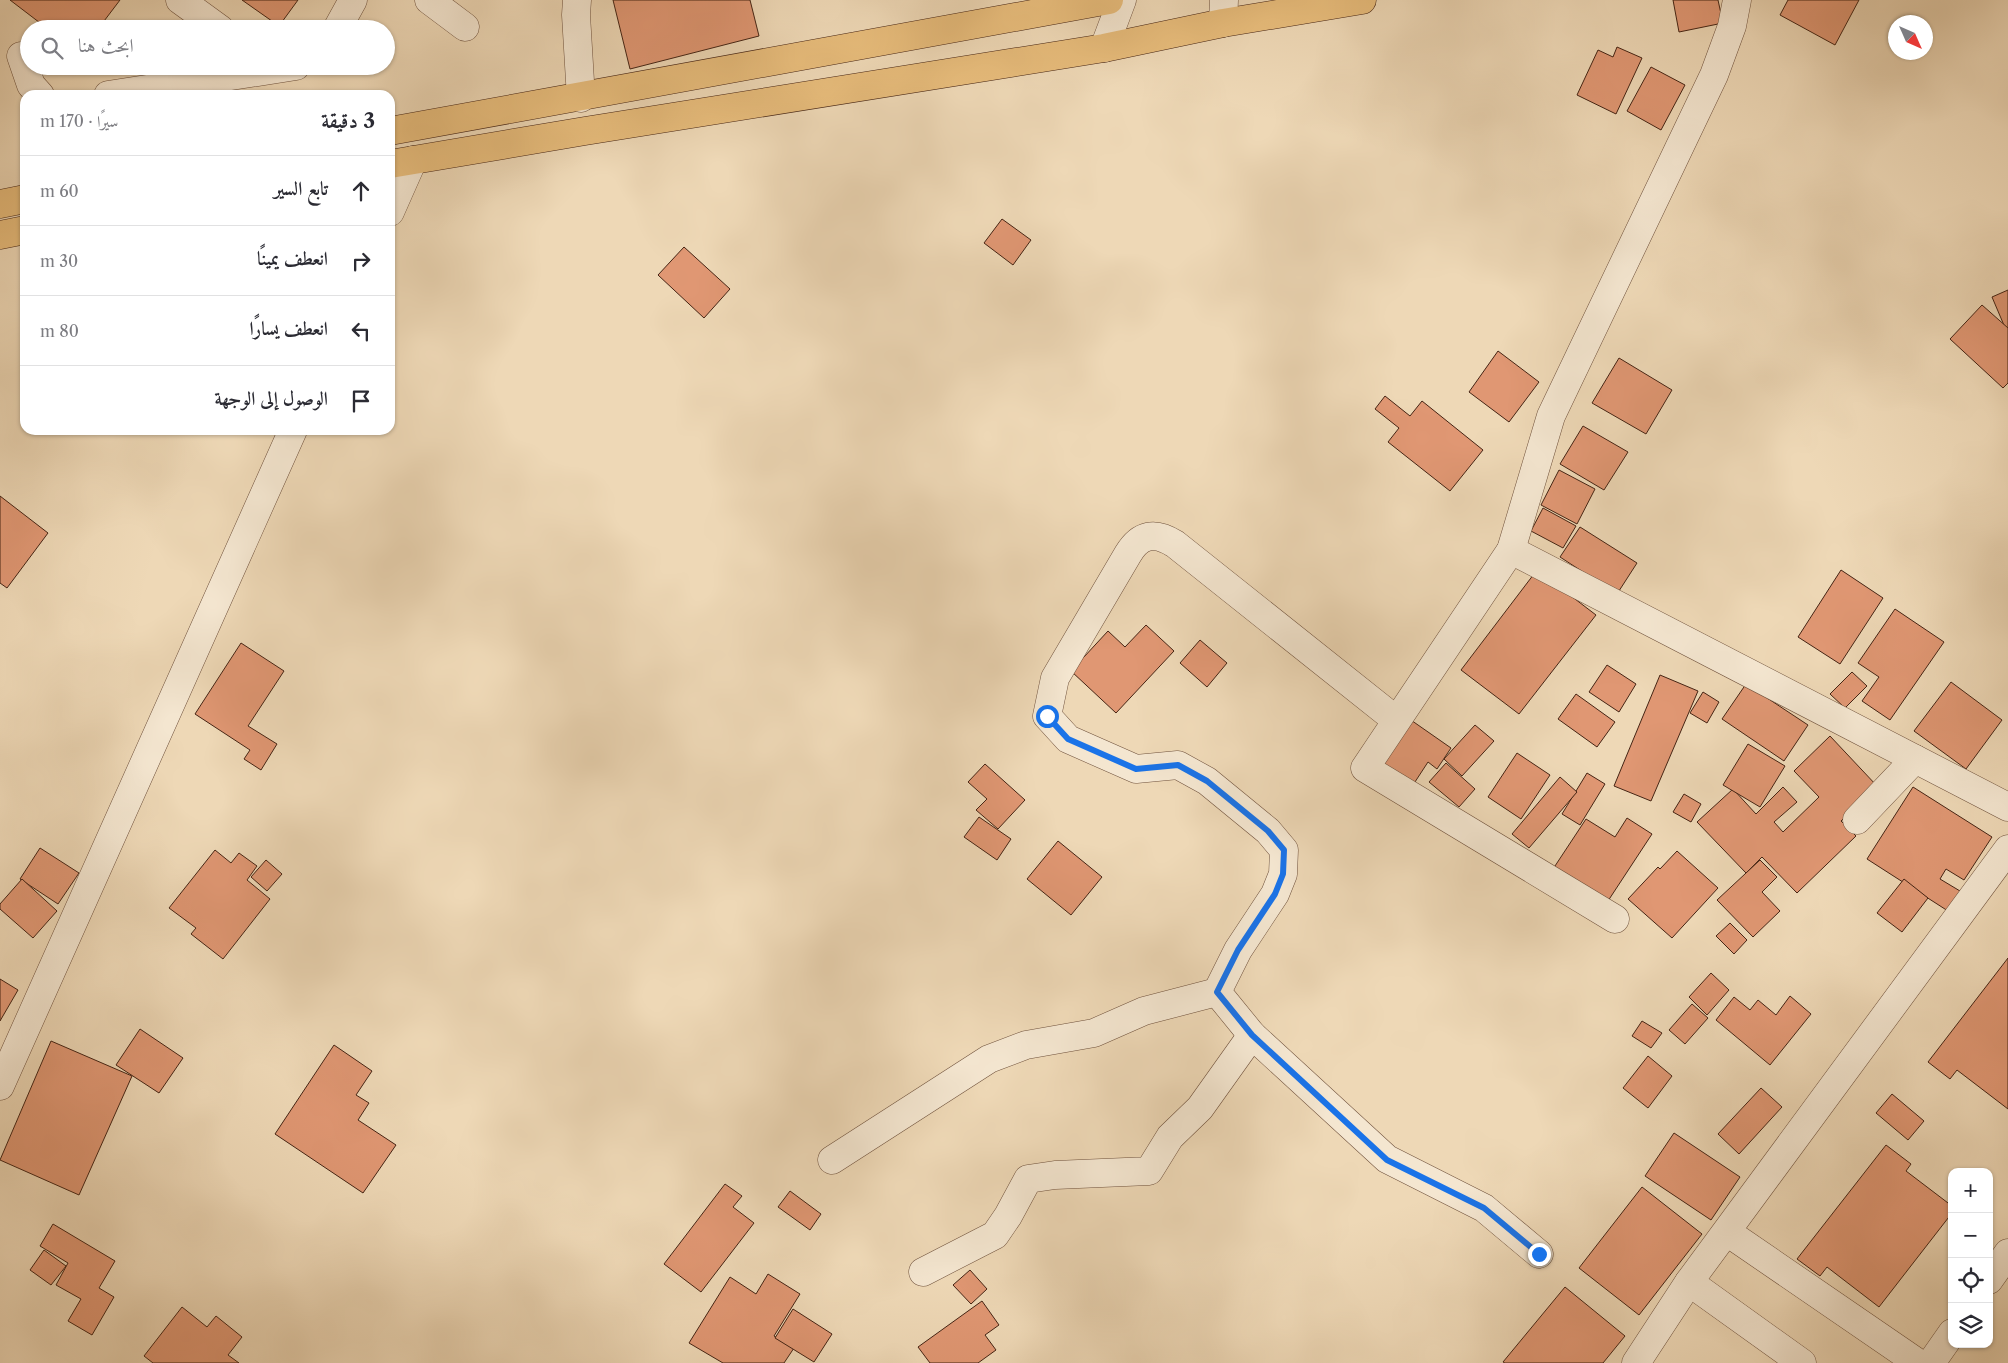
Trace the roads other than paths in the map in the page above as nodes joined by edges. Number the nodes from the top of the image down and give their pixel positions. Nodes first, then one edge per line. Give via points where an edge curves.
1 (180, 0) edge
2 (354, 0) edge
3 (429, 0) edge
4 (578, 0) edge
5 (1109, 0) edge
6 (1122, 0) edge
7 (1362, 0) edge
8 (1737, 0) edge
9 (1224, 11) edge
10 (208, 20) edge
11 (342, 20) edge
12 (465, 27) dead end
13 (1104, 48) junction
14 (28, 75) edge
15 (233, 75) edge
16 (202, 88) edge
17 (36, 90) edge
18 (175, 90) edge
19 (581, 98) junction
20 (395, 130) edge
21 (402, 162) edge
22 (395, 191) edge
23 (20, 200) edge
24 (0, 204) edge
25 (20, 231) edge
26 (0, 235) edge
27 (291, 435) edge
28 (1511, 550) junction
29 (1396, 720) junction
30 (1916, 759) junction
31 (2008, 807) edge
32 (1857, 820) dead end
33 (2008, 849) edge
34 (1615, 919) dead end
35 (1217, 992) junction
36 (1252, 1035) junction
37 (0, 1086) edge
38 (832, 1160) dead end
39 (1727, 1232) junction
40 (2008, 1253) edge
41 (1539, 1254) dead end
42 (923, 1272) dead end
43 (1993, 1274) edge
44 (1689, 1282) junction
45 (1948, 1339) edge
46 (1636, 1363) edge
47 (1802, 1363) edge
48 (1918, 1363) edge
49 (1931, 1363) edge

1 - 10 street
2 - 11 street
3 - 12 street
4 - 19 street
5 - 19 main road
6 - 13 street
7 - 9 main road
8 - 28 street via 1732,26 1714,75 1551,416
9 - 13 main road
13 - 21 main road
14 - 17 street
15 - 16 street
16 - 18 street
19 - 20 main road
21 - 22 street
23 - 24 main road
25 - 26 main road
27 - 37 street
28 - 29 street
28 - 30 street
29 - 34 street via 1364,768
29 - 35 street via 1175,544 1154,536 1134,544 1055,678 1047,716 1068,739 1136,769 1178,765 1207,781 1268,831 1284,850 1283,874 1275,894 1238,950
30 - 31 street
30 - 32 street
33 - 39 street
35 - 36 street
35 - 38 street via 1144,1012 1094,1033 1026,1045 989,1059
36 - 41 street via 1387,1160 1484,1208
36 - 42 street via 1200,1108 1170,1137 1150,1172 1028,1179 995,1235
39 - 44 street
39 - 48 street
40 - 43 street
44 - 46 street
44 - 47 street
45 - 49 street

